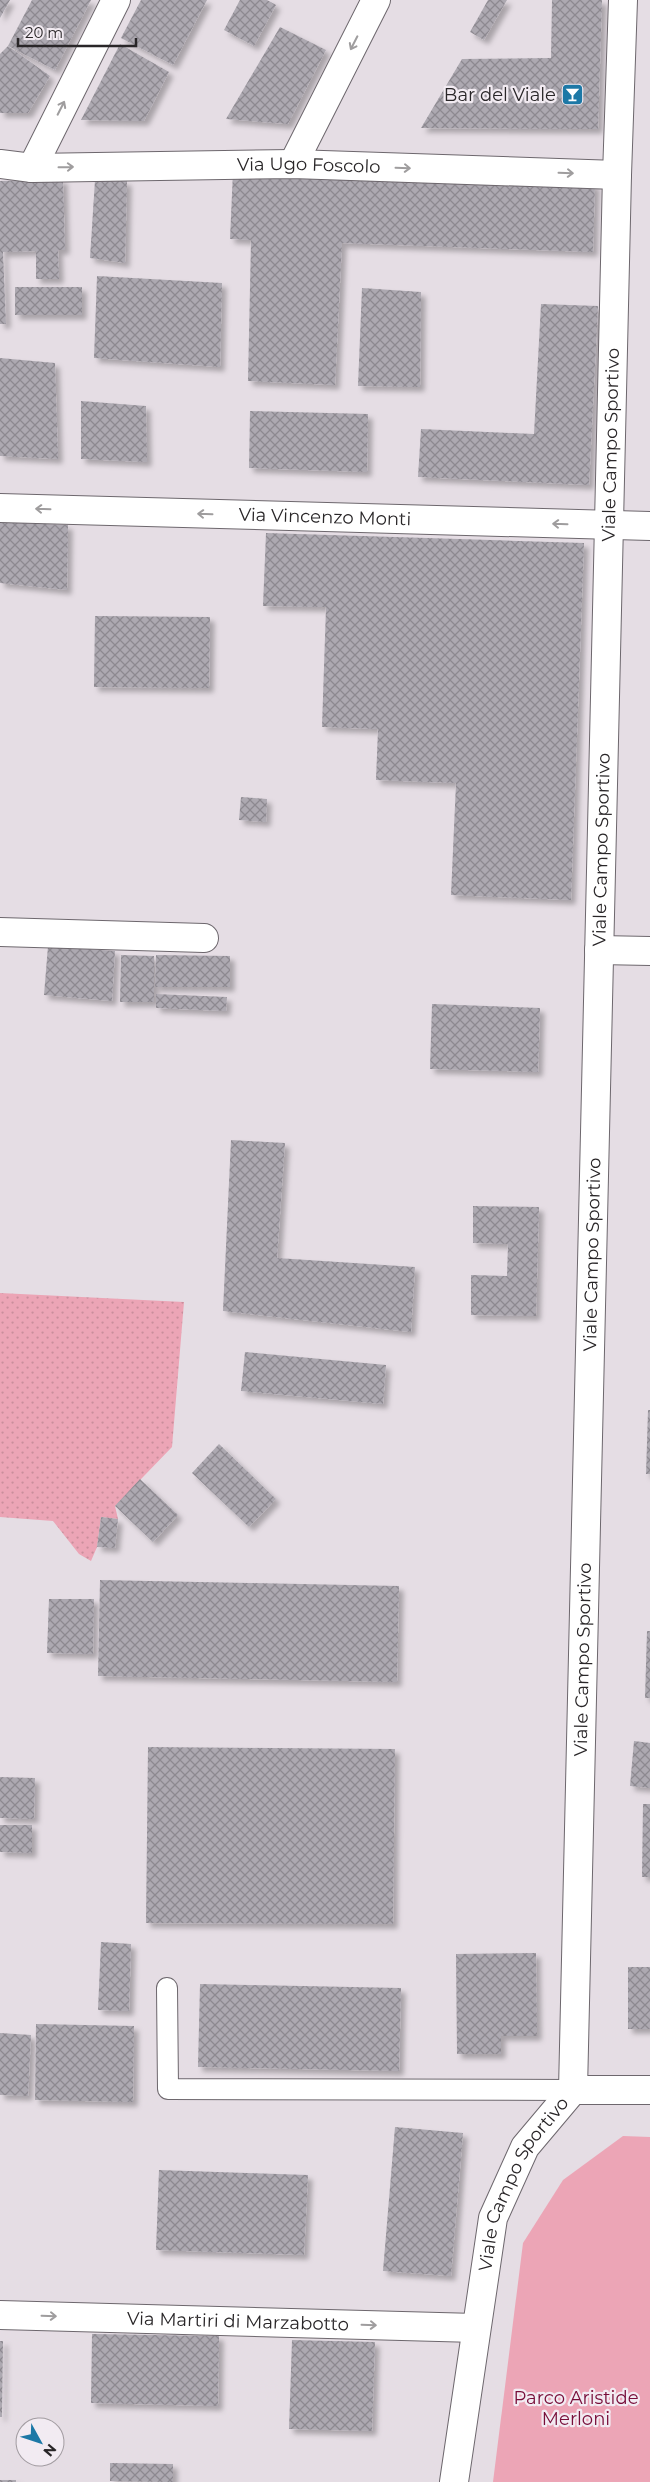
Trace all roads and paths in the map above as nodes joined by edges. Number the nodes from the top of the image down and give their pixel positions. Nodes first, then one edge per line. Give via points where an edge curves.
1 (116, 0) edge
2 (376, 0) edge
3 (623, 0) edge
4 (0, 164) edge
5 (292, 164) junction
6 (32, 168) junction
7 (616, 175) junction
8 (0, 508) edge
9 (609, 526) junction
10 (650, 526) edge
11 (0, 932) edge
12 (204, 938) dead end
13 (599, 950) junction
14 (650, 951) edge
15 (167, 1988) dead end
16 (573, 2090) junction
17 (650, 2090) edge
18 (0, 2315) edge
19 (476, 2328) junction
20 (454, 2482) edge

6 -> 1 street
2 -> 5 street
3 - 7 street, Viale Campo Sportivo
4 - 6 street, Via Ugo Foscolo
6 -> 5 street, Via Ugo Foscolo
5 -> 7 street, Via Ugo Foscolo
7 - 9 street, Viale Campo Sportivo
9 -> 8 street, Via Vincenzo Monti
9 - 10 street, Via Vincenzo Monti
9 - 13 street, Viale Campo Sportivo
11 - 12 street
13 - 14 street
13 - 16 street, Viale Campo Sportivo
15 - 16 lane via 168,2089
16 - 17 street
16 - 19 street, Viale Campo Sportivo via 525,2147 493,2218
18 -> 19 street, Via Martiri di Marzabotto
19 - 20 street, Viale Campo Sportivo

